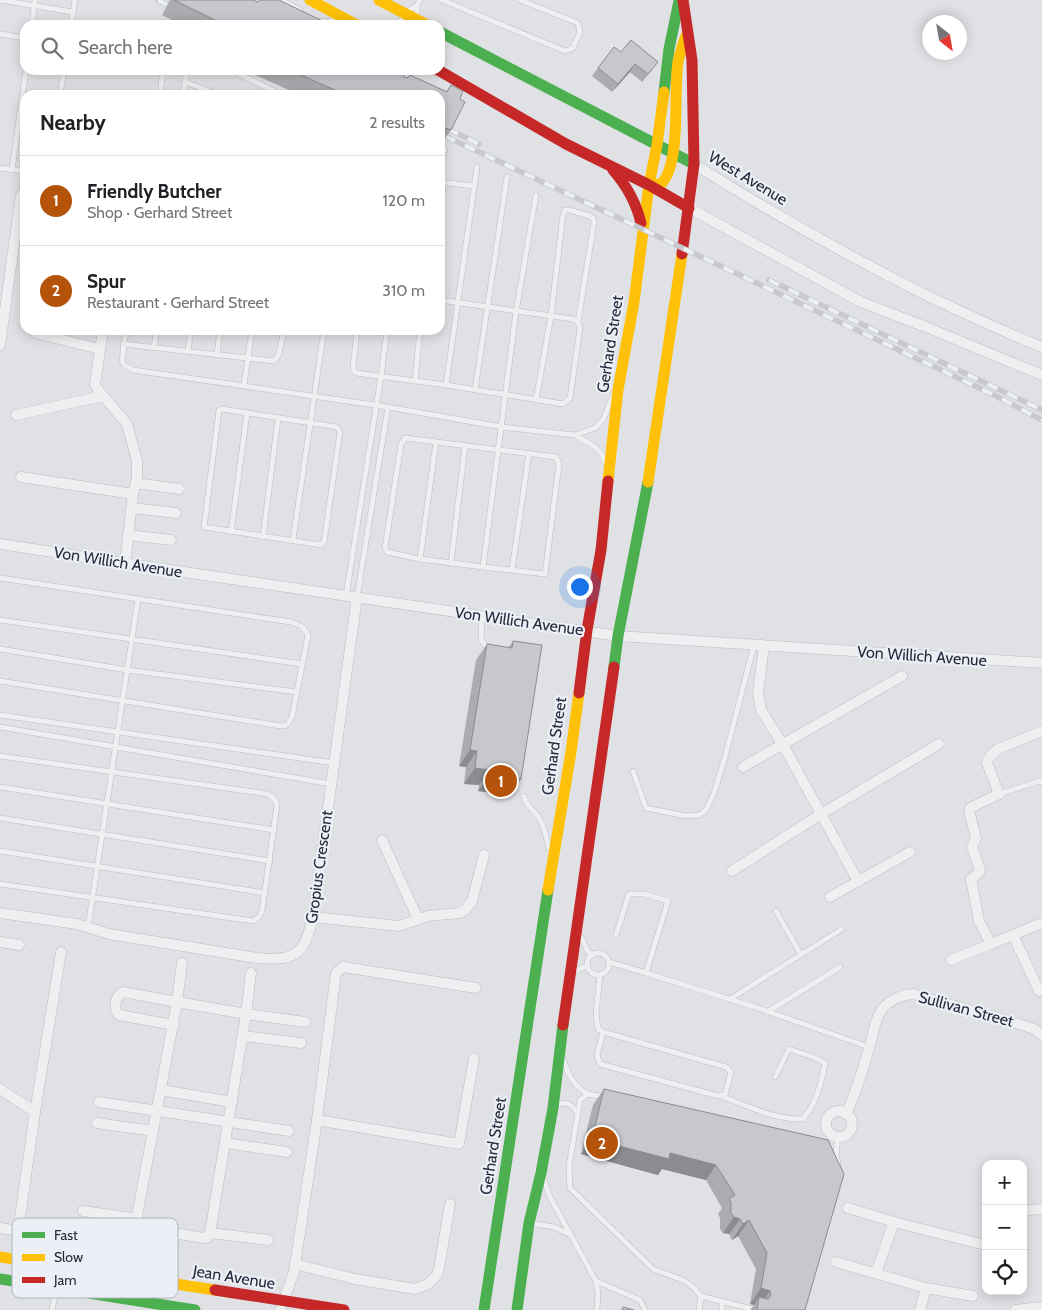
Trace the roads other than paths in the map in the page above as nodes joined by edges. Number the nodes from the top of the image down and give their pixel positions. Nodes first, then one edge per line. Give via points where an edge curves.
1 (0, 0) edge
2 (75, 0) edge
3 (281, 0) edge
4 (310, 0) edge
5 (379, 0) edge
6 (442, 0) edge
7 (520, 0) edge
8 (681, 0) edge
9 (35, 3) edge
10 (419, 3) edge
11 (73, 12) junction
12 (305, 13) edge
13 (406, 13) junction
14 (340, 16) junction
15 (314, 17) edge
16 (33, 20) edge
17 (72, 20) edge
18 (319, 20) edge
19 (332, 20) edge
20 (348, 20) edge
21 (401, 20) edge
22 (415, 20) edge
23 (419, 20) edge
24 (687, 32) junction
25 (0, 34) edge
26 (445, 35) edge
27 (20, 37) edge
28 (445, 74) edge
29 (25, 75) edge
30 (63, 75) edge
31 (162, 75) edge
32 (186, 75) edge
33 (241, 75) edge
34 (185, 82) junction
35 (23, 90) edge
36 (61, 90) edge
37 (161, 90) edge
38 (184, 90) edge
39 (207, 90) edge
40 (272, 90) edge
41 (20, 113) edge
42 (657, 145) junction
43 (673, 152) junction
44 (694, 164) junction
45 (610, 167) junction
46 (0, 168) edge
47 (477, 168) dead end
48 (12, 170) junction
49 (20, 171) edge
50 (507, 178) dead end
51 (445, 182) edge
52 (649, 185) junction
53 (474, 186) junction
54 (536, 195) dead end
55 (689, 208) junction
56 (20, 209) edge
57 (643, 233) junction
58 (445, 301) edge
59 (458, 303) junction
60 (487, 307) junction
61 (516, 312) junction
62 (551, 316) junction
63 (578, 322) junction
64 (43, 335) edge
65 (102, 335) edge
66 (125, 335) edge
67 (155, 335) edge
68 (190, 335) edge
69 (219, 335) edge
70 (251, 335) edge
71 (283, 335) edge
72 (323, 335) edge
73 (357, 335) edge
74 (386, 335) edge
75 (420, 335) edge
76 (123, 344) junction
77 (0, 345) edge
78 (1042, 347) edge
79 (154, 348) junction
80 (100, 349) junction
81 (188, 351) junction
82 (217, 354) junction
83 (247, 358) junction
84 (1042, 375) edge
85 (381, 376) junction
86 (415, 381) junction
87 (244, 385) junction
88 (446, 385) junction
89 (475, 390) junction
90 (618, 390) junction
91 (506, 395) junction
92 (103, 396) junction
93 (315, 396) junction
94 (536, 400) junction
95 (377, 405) junction
96 (388, 407) junction
97 (247, 413) junction
98 (16, 415) dead end
99 (278, 419) junction
100 (311, 424) junction
101 (502, 426) junction
102 (575, 435) junction
103 (436, 442) junction
104 (465, 446) junction
105 (499, 449) junction
106 (529, 453) junction
107 (608, 471) junction
108 (21, 477) dead end
109 (136, 483) junction
110 (179, 489) dead end
111 (133, 494) junction
112 (132, 508) junction
113 (176, 513) dead end
114 (231, 532) junction
115 (128, 535) junction
116 (263, 537) junction
117 (171, 540) dead end
118 (292, 540) junction
119 (0, 544) edge
120 (420, 559) junction
121 (125, 563) junction
122 (451, 563) junction
123 (483, 567) junction
124 (512, 570) junction
125 (0, 578) edge
126 (346, 596) junction
127 (358, 597) junction
128 (138, 599) junction
129 (482, 616) junction
130 (0, 620) edge
131 (587, 630) junction
132 (618, 636) junction
133 (132, 640) junction
134 (759, 645) junction
135 (493, 648) edge
136 (0, 649) edge
137 (1042, 663) edge
138 (302, 664) junction
139 (127, 670) junction
140 (902, 676) dead end
141 (0, 681) edge
142 (297, 692) junction
143 (123, 700) junction
144 (0, 715) edge
145 (0, 727) edge
146 (1042, 731) edge
147 (119, 733) junction
148 (939, 744) dead end
149 (783, 745) junction
150 (116, 747) junction
151 (0, 756) edge
152 (334, 764) junction
153 (743, 767) dead end
154 (633, 771) dead end
155 (112, 773) junction
156 (1042, 782) edge
157 (331, 784) junction
158 (0, 787) edge
159 (999, 794) junction
160 (524, 796) dead end
161 (108, 804) junction
162 (821, 814) junction
163 (0, 818) edge
164 (274, 830) junction
165 (103, 833) junction
166 (382, 840) dead end
167 (0, 850) edge
168 (910, 852) dead end
169 (484, 855) dead end
170 (552, 860) junction
171 (270, 861) junction
172 (98, 867) junction
173 (732, 871) dead end
174 (858, 881) junction
175 (0, 884) edge
176 (265, 893) junction
177 (830, 897) dead end
178 (93, 899) junction
179 (776, 911) dead end
180 (0, 913) edge
181 (313, 917) junction
182 (418, 918) junction
183 (1042, 923) edge
184 (576, 926) junction
185 (88, 927) junction
186 (842, 929) dead end
187 (616, 935) dead end
188 (1013, 935) junction
189 (0, 942) edge
190 (990, 944) junction
191 (19, 945) dead end
192 (62, 952) dead end
193 (592, 954) junction
194 (801, 955) junction
195 (951, 960) dead end
196 (609, 962) junction
197 (182, 963) dead end
198 (586, 966) junction
199 (840, 967) dead end
200 (251, 973) dead end
201 (569, 973) junction
202 (646, 973) junction
203 (600, 975) junction
204 (476, 988) dead end
205 (1039, 991) dead end
206 (730, 999) junction
207 (177, 1002) junction
208 (767, 1012) junction
209 (246, 1014) junction
210 (305, 1022) dead end
211 (174, 1025) junction
212 (603, 1032) junction
213 (1042, 1034) edge
214 (243, 1036) junction
215 (301, 1043) dead end
216 (869, 1047) junction
217 (560, 1051) junction
218 (474, 1058) dead end
219 (775, 1077) dead end
220 (0, 1088) edge
221 (161, 1090) junction
222 (588, 1094) junction
223 (721, 1096) junction
224 (608, 1098) edge
225 (99, 1102) dead end
226 (232, 1102) junction
227 (553, 1108) junction
228 (157, 1111) junction
229 (35, 1112) junction
230 (846, 1114) junction
231 (578, 1115) junction
232 (317, 1120) junction
233 (228, 1122) junction
234 (97, 1124) dead end
235 (153, 1131) junction
236 (289, 1131) dead end
237 (838, 1136) junction
238 (225, 1143) junction
239 (287, 1152) dead end
240 (839, 1167) edge
241 (541, 1173) junction
242 (450, 1204) dead end
243 (848, 1208) dead end
244 (1042, 1209) edge
245 (1028, 1210) dead end
246 (83, 1211) dead end
247 (20, 1218) edge
248 (131, 1218) edge
249 (138, 1218) edge
250 (894, 1222) junction
251 (529, 1223) junction
252 (178, 1234) edge
253 (210, 1234) junction
254 (570, 1234) junction
255 (268, 1240) dead end
256 (982, 1245) edge
257 (836, 1262) dead end
258 (295, 1264) junction
259 (876, 1273) junction
260 (596, 1281) junction
261 (178, 1285) edge
262 (926, 1288) junction
263 (701, 1296) junction
264 (974, 1296) dead end
265 (123, 1298) edge
266 (722, 1302) junction
267 (281, 1305) edge
268 (1042, 1307) edge
269 (195, 1310) edge
270 (344, 1310) edge
271 (484, 1310) edge
272 (517, 1310) edge
273 (597, 1310) edge
274 (646, 1310) edge
275 (699, 1310) edge
276 (722, 1310) edge
277 (756, 1310) edge
278 (920, 1310) edge
279 (1015, 1310) edge

1 - 9 lane
2 - 11 lane
3 - 12 lane
4 - 14 street
5 - 13 street
6 - 7 lane via 565,51 573,48 580,32 578,23
8 - 24 street
8 - 42 street, Gerhard Street via 668,49
9 - 11 lane
9 - 16 lane
10 - 13 lane
10 - 23 lane
11 - 17 lane
13 - 21 lane
13 - 22 street
14 - 19 lane
14 - 20 street
15 - 18 lane
24 - 43 street via 678,62
24 - 44 street via 692,60
25 - 27 lane
26 - 42 street, West Avenue
28 - 45 street
29 - 35 lane
30 - 36 lane
31 - 37 lane
32 - 34 lane
33 - 40 lane
34 - 38 lane
34 - 39 lane
41 - 48 lane
42 - 43 street, West Avenue
42 - 52 street, Gerhard Street
43 - 44 street, West Avenue
43 - 52 street via 666,179 660,184
44 - 55 street
44 - 78 street, West Avenue via 759,205 885,274 969,316
45 - 52 street
45 - 57 street via 633,196
46 - 48 lane
47 - 53 lane
48 - 49 lane
50 - 60 lane
51 - 53 lane
52 - 55 street
52 - 57 street, Gerhard Street
53 - 59 lane
54 - 61 lane
55 - 84 street via 861,302
55 - 132 street via 646,492
56 - 77 street
57 - 90 street, Gerhard Street
58 - 59 lane
59 - 60 lane
59 - 88 lane
60 - 61 lane
60 - 89 lane
61 - 62 lane
61 - 91 lane
62 - 63 lane
62 - 63 lane via 563,215 565,210 569,210 590,216 594,222
62 - 94 lane
63 - 94 lane via 580,328 570,398 563,404
64 - 80 street
65 - 80 street
66 - 76 lane
67 - 79 lane
68 - 81 lane
69 - 82 lane
70 - 83 lane
71 - 83 lane via 274,361
72 - 93 lane
73 - 85 lane via 354,372
74 - 85 lane
75 - 86 lane
76 - 79 lane
76 - 87 lane via 122,361 128,368
79 - 81 lane
80 - 92 street via 95,384
81 - 82 lane
82 - 83 lane
83 - 87 lane
85 - 86 lane
85 - 95 lane
86 - 88 lane
87 - 93 lane
88 - 89 lane
89 - 91 lane
90 - 102 lane via 609,402 603,420 595,428
90 - 107 street, Gerhard Street
91 - 94 lane
91 - 101 lane
92 - 98 street
92 - 109 street via 130,431 138,470
93 - 95 lane
93 - 100 lane
95 - 96 lane
95 - 126 lane
96 - 101 lane
96 - 127 lane
97 - 99 lane
97 - 114 lane
97 - 114 lane via 219,410 203,525
99 - 100 lane
99 - 116 lane
100 - 118 lane
100 - 118 lane via 336,427 340,432 324,542 317,546
101 - 102 lane
101 - 105 lane
102 - 107 lane via 595,447 603,456
103 - 104 lane
103 - 120 lane
103 - 120 lane via 402,440 385,548 387,552
104 - 105 lane
104 - 122 lane
105 - 106 lane
105 - 123 lane
106 - 124 lane
106 - 124 lane via 556,458 559,464 546,573
107 - 131 street, Gerhard Street via 601,550
108 - 111 street
109 - 110 street
109 - 111 street
111 - 112 street
112 - 113 street
112 - 115 street
114 - 116 lane
115 - 117 street
115 - 121 street
116 - 118 lane
119 - 121 street, Von Willich Avenue
120 - 122 lane
121 - 126 street, Von Willich Avenue
122 - 123 lane
123 - 124 lane
125 - 128 lane
126 - 127 street, Von Willich Avenue
127 - 129 street, Von Willich Avenue
127 - 152 street, Gropius Crescent
128 - 133 lane
128 - 138 lane via 300,624 308,635
129 - 131 street, Von Willich Avenue
129 - 135 lane via 480,640
130 - 133 lane
131 - 132 street, Von Willich Avenue
131 - 170 street, Gerhard Street via 571,752
132 - 134 street, Von Willich Avenue
132 - 184 street
133 - 138 lane
133 - 139 lane
134 - 137 street, Von Willich Avenue
134 - 149 street via 760,710
134 - 154 lane via 706,810 686,816 646,808
136 - 139 lane
138 - 142 lane
139 - 142 lane
139 - 143 lane
140 - 149 street
141 - 143 lane
142 - 143 lane via 292,717 281,726
143 - 147 lane
144 - 147 lane
145 - 150 lane
146 - 159 street via 998,749 987,759
147 - 150 lane
147 - 152 lane
148 - 162 street
149 - 153 street
149 - 162 street
150 - 155 lane
150 - 157 lane
151 - 155 lane
152 - 157 street, Gropius Crescent
155 - 161 lane
155 - 164 lane via 268,794 277,805
156 - 159 lane
157 - 181 street, Gropius Crescent
158 - 161 lane
159 - 190 street via 969,811 976,838 972,847 980,870 971,879 980,921
160 - 170 lane via 545,831
161 - 164 lane
161 - 165 lane
162 - 173 street
162 - 174 street
163 - 165 lane
164 - 171 lane
165 - 171 lane
165 - 172 lane
166 - 182 street
167 - 172 lane
168 - 174 street
169 - 182 street via 472,901 466,909 460,913
170 - 271 street, Gerhard Street
171 - 176 lane
172 - 176 lane
172 - 178 lane
174 - 177 street
175 - 178 lane
176 - 178 lane via 262,911 254,921
178 - 185 lane
179 - 194 lane
180 - 185 street, Gropius Crescent
181 - 182 street via 399,926
181 - 185 street, Gropius Crescent via 302,947 289,957 276,960 175,946
183 - 188 street
184 - 193 lane
184 - 201 street
186 - 194 lane
187 - 202 lane via 629,894 653,895 668,900
188 - 190 street
188 - 205 street
189 - 191 street
190 - 195 street
192 - 229 street
193 - 196 lane via 602,954
193 - 198 lane
194 - 206 lane
196 - 202 lane
196 - 203 lane via 608,969
197 - 207 street
198 - 201 lane
198 - 203 lane via 593,975
199 - 208 lane
200 - 209 street
201 - 217 street
202 - 206 lane
203 - 212 lane via 596,1020 598,1029
204 - 232 street via 340,969 335,976
206 - 208 lane
207 - 209 street
207 - 211 street
207 - 211 street via 123,992 117,997 119,1015
208 - 216 lane
209 - 210 street
209 - 214 street
211 - 221 street
212 - 223 lane via 597,1055 600,1064
212 - 223 lane via 726,1067 731,1072 725,1095
213 - 216 street, Sullivan Street via 1019,1024 906,994 888,1003 879,1014
214 - 215 street
214 - 226 street
216 - 230 street, Sullivan Street
217 - 222 lane via 570,1080
217 - 227 street
218 - 232 street via 459,1144
219 - 223 lane via 789,1049 824,1062 822,1079 810,1111 803,1119 775,1116
220 - 229 street
221 - 226 street
221 - 228 street
222 - 224 lane
222 - 231 lane via 580,1100
225 - 228 street
226 - 233 street
227 - 231 lane via 564,1102 572,1106
227 - 241 street
228 - 233 street
228 - 235 street
229 - 247 street
230 - 237 street via 851,1120 850,1128 846,1134
230 - 237 street via 834,1112 827,1120 829,1132
231 - 263 lane via 569,1167 570,1188 653,1269 685,1281
232 - 258 street
233 - 236 street
233 - 238 street
234 - 235 street
235 - 249 street
237 - 240 lane via 834,1155
238 - 239 street
238 - 253 street
241 - 251 street
241 - 254 lane
242 - 258 street via 437,1275 424,1287 386,1285
243 - 250 street
244 - 245 street
246 - 248 street
250 - 256 street
250 - 259 street
251 - 254 lane via 554,1227
251 - 272 street
252 - 253 street via 203,1238
253 - 255 street
254 - 260 lane
257 - 259 street
258 - 267 street
259 - 262 street
260 - 273 lane
260 - 274 lane via 640,1300
261 - 267 street, Jean Avenue
262 - 264 street
262 - 278 street
263 - 266 lane
263 - 275 lane
265 - 269 street
266 - 276 lane
266 - 277 lane
267 - 270 street, Jean Avenue
268 - 279 street

